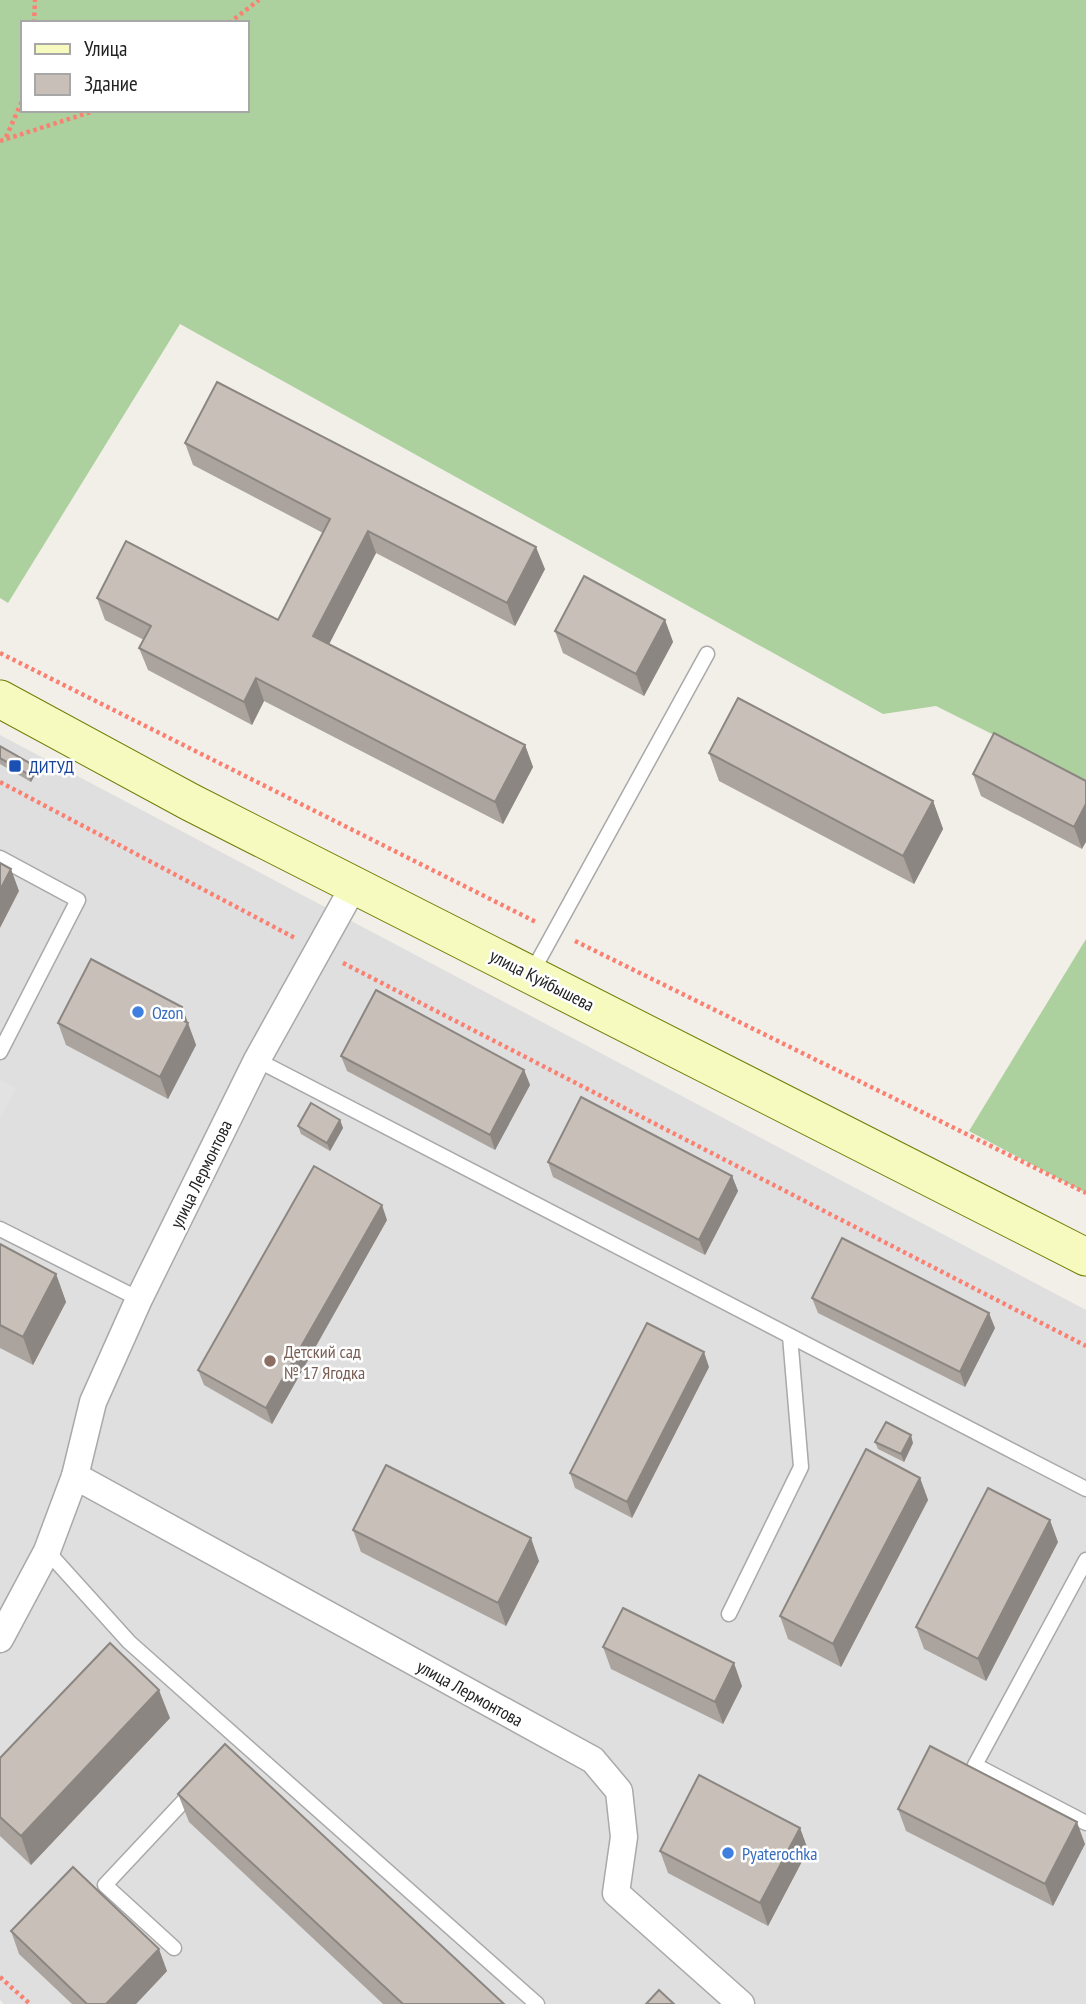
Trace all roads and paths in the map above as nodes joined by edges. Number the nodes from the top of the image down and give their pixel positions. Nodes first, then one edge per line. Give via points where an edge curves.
1 (35, 0) edge
2 (259, 0) edge
3 (34, 21) edge
4 (232, 21) edge
5 (21, 104) edge
6 (90, 112) edge
7 (6, 138) junction
8 (0, 141) edge
9 (706, 654) dead end
10 (0, 699) edge
11 (0, 782) edge
12 (0, 858) edge
13 (355, 884) junction
14 (316, 949) junction
15 (531, 974) junction
16 (0, 1052) edge
17 (257, 1060) junction
18 (0, 1229) edge
19 (1086, 1257) edge
20 (139, 1299) junction
21 (790, 1336) junction
22 (1086, 1346) edge
23 (75, 1476) junction
24 (1086, 1489) edge
25 (47, 1551) junction
26 (1086, 1560) edge
27 (729, 1614) dead end
28 (0, 1639) edge
29 (205, 1779) edge
30 (1086, 1823) edge
31 (174, 1948) dead end
32 (0, 1977) edge
33 (30, 2004) edge
34 (537, 2004) edge
35 (741, 2004) edge

1 - 3 path
2 - 4 path
5 - 7 path
6 - 7 path
7 - 8 path
9 - 15 lane
10 - 13 street, улица Куйбышева via 190,802
11 - 14 path
12 - 16 lane via 78,900
13 - 14 street, улица Лермонтова
13 - 15 street, улица Куйбышева
14 - 17 street, улица Лермонтова
14 - 22 path
15 - 19 street, улица Куйбышева
17 - 20 street, улица Лермонтова
17 - 21 lane
18 - 20 lane
20 - 23 street, улица Лермонтова via 93,1402
21 - 24 lane
21 - 27 lane via 801,1467
23 - 25 street, улица Лермонтова
23 - 35 street, улица Лермонтова via 593,1760 619,1791 624,1837 616,1893
25 - 28 street, улица Лермонтова
25 - 34 lane via 124,1647
26 - 30 lane via 975,1765
29 - 31 lane via 105,1885
32 - 33 path

